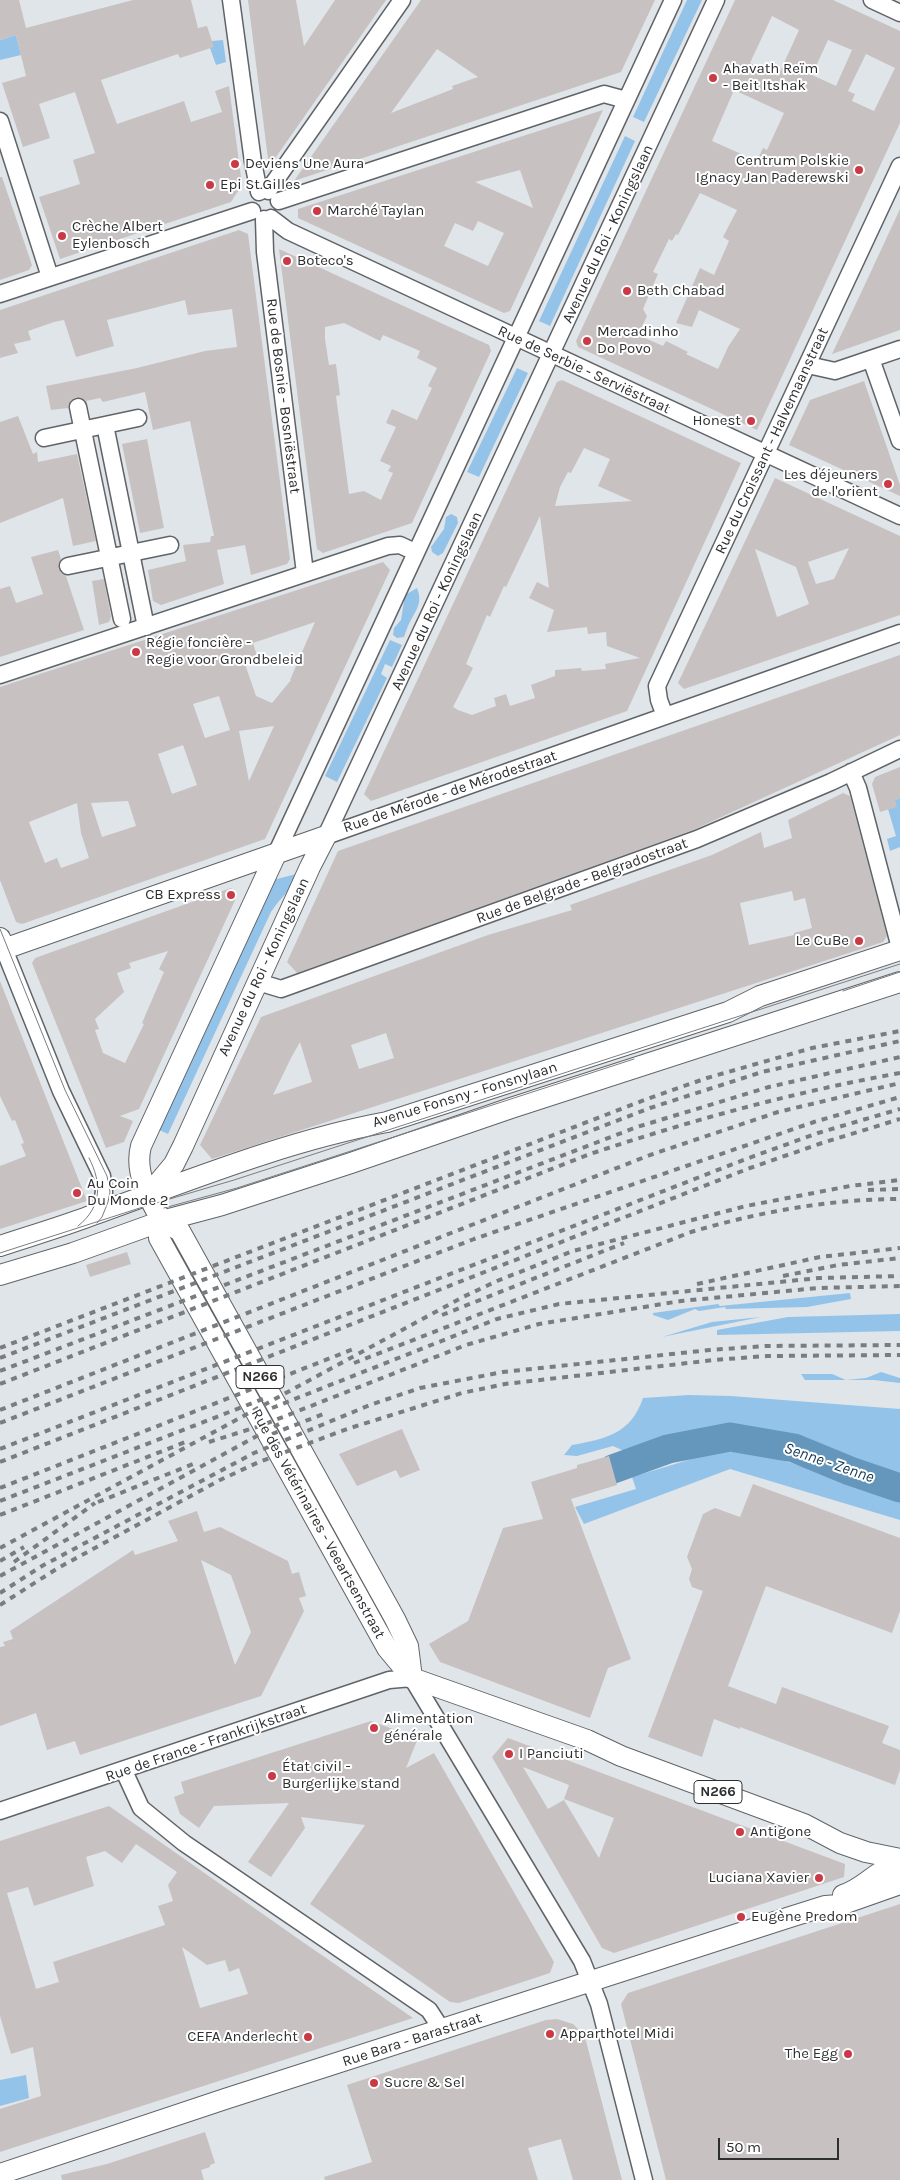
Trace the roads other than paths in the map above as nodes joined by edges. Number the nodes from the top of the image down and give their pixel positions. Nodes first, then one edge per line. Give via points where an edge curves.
1 (232, 0) edge
2 (402, 0) edge
3 (673, 0) edge
4 (716, 0) edge
5 (872, 0) edge
6 (900, 13) edge
7 (626, 100) junction
8 (0, 121) edge
9 (900, 166) edge
10 (269, 195) junction
11 (262, 216) junction
12 (50, 278) junction
13 (0, 294) edge
14 (515, 338) junction
15 (900, 349) edge
16 (552, 355) junction
17 (871, 359) junction
18 (808, 365) junction
19 (78, 408) dead end
20 (138, 418) dead end
21 (105, 425) junction
22 (83, 430) junction
23 (44, 438) dead end
24 (900, 441) edge
25 (765, 454) junction
26 (900, 516) edge
27 (170, 545) dead end
28 (415, 552) junction
29 (130, 553) junction
30 (109, 558) junction
31 (68, 566) dead end
32 (305, 573) junction
33 (122, 619) dead end
34 (146, 627) junction
35 (900, 633) edge
36 (0, 675) edge
37 (665, 716) junction
38 (900, 750) edge
39 (851, 772) junction
40 (326, 836) junction
41 (276, 854) junction
42 (2, 946) edge
43 (900, 949) edge
44 (258, 982) junction
45 (900, 982) edge
46 (148, 1195) junction
47 (96, 1214) junction
48 (162, 1221) junction
49 (0, 1246) edge
50 (0, 1275) edge
51 (412, 1678) junction
52 (124, 1771) junction
53 (0, 1811) edge
54 (900, 1859) edge
55 (900, 1865) edge
56 (900, 1884) edge
57 (825, 1906) junction
58 (590, 1982) junction
59 (442, 2030) junction
60 (0, 2174) edge
61 (644, 2180) edge

1 - 10 street via 253,162
2 - 10 street
3 - 7 street
4 - 16 street, Avenue du Roi - Koningslaan
5 - 6 street
7 - 10 street via 604,94
7 - 14 street
8 - 12 street
9 - 18 street, Rue du Croissant - Halvemaanstraat
10 - 11 street via 278,212
10 - 11 street via 252,200
11 - 12 street
11 - 14 street, Rue de Serbie - Serviëstraat
11 - 32 street, Rue de Bosnie - Bosniëstraat
12 - 13 street
14 - 16 street, Rue de Serbie - Serviëstraat
14 - 28 street
15 - 17 street
16 - 25 street, Rue de Serbie - Serviëstraat
16 - 40 street, Avenue du Roi - Koningslaan
17 - 18 street via 835,371
17 - 24 street
18 - 25 street, Rue du Croissant - Halvemaanstraat
19 - 22 street
20 - 21 street
21 - 22 street
21 - 29 street
22 - 23 street
22 - 30 street
25 - 26 street, Rue de Serbie - Serviëstraat
25 - 37 street, Rue du Croissant - Halvemaanstraat via 656,686
27 - 29 street
28 - 32 street via 400,545 388,546
28 - 41 street
29 - 30 street
29 - 34 street
30 - 31 street
30 - 33 street
32 - 34 street
34 - 36 street
35 - 37 street, Rue de Mérode - de Mérodestraat
37 - 40 street, Rue de Mérode - de Mérodestraat
38 - 39 street, Rue de Belgrade - Belgradostraat
39 - 43 street
39 - 44 street, Rue de Belgrade - Belgradostraat via 697,839 281,989
40 - 41 main road, Rue de Mérode - de Mérodestraat
40 - 44 main road, Avenue du Roi - Koningslaan
41 - 42 main road, Rue de Mérode - de Mérodestraat
41 - 46 main road via 143,1141 138,1157
42 - 47 street via 61,1091 102,1176 104,1192
43 - 46 main road, Avenue Fonsny - Fonsnylaan via 760,996 728,1012 387,1122 343,1130
44 - 46 main road, Avenue du Roi - Koningslaan via 174,1164
45 - 48 main road, Avenue Fonsny - Fonsnylaan via 511,1108 351,1164
46 - 47 main road, Avenue Fonsny - Fonsnylaan
46 - 48 main road
47 - 49 main road, Avenue Fonsny - Fonsnylaan
48 - 50 main road, Avenue Fonsny - Fonsnylaan
48 - 51 main road, Rue des Vétérinaires - Veeartsenstraat / N266 via 159,1238 387,1648
51 - 52 street, Rue de France - Frankrijkstraat via 389,1680
51 - 54 main road, N266 via 587,1740 804,1824 840,1843
51 - 58 street, Rue des Vétérinaires - Veeartsenstraat via 580,1956
52 - 53 street, Rue de France - Frankrijkstraat
52 - 59 street via 141,1808 184,1843 429,2010
55 - 57 main road, Rue Bara - Barastraat via 879,1872 854,1891 836,1897
56 - 57 main road, Rue Bara - Barastraat via 840,1905
57 - 58 main road, Rue Bara - Barastraat
58 - 59 main road, Rue Bara - Barastraat
58 - 61 street, Rue des Vétérinaires - Veeartsenstraat
59 - 60 main road, Rue Bara - Barastraat

